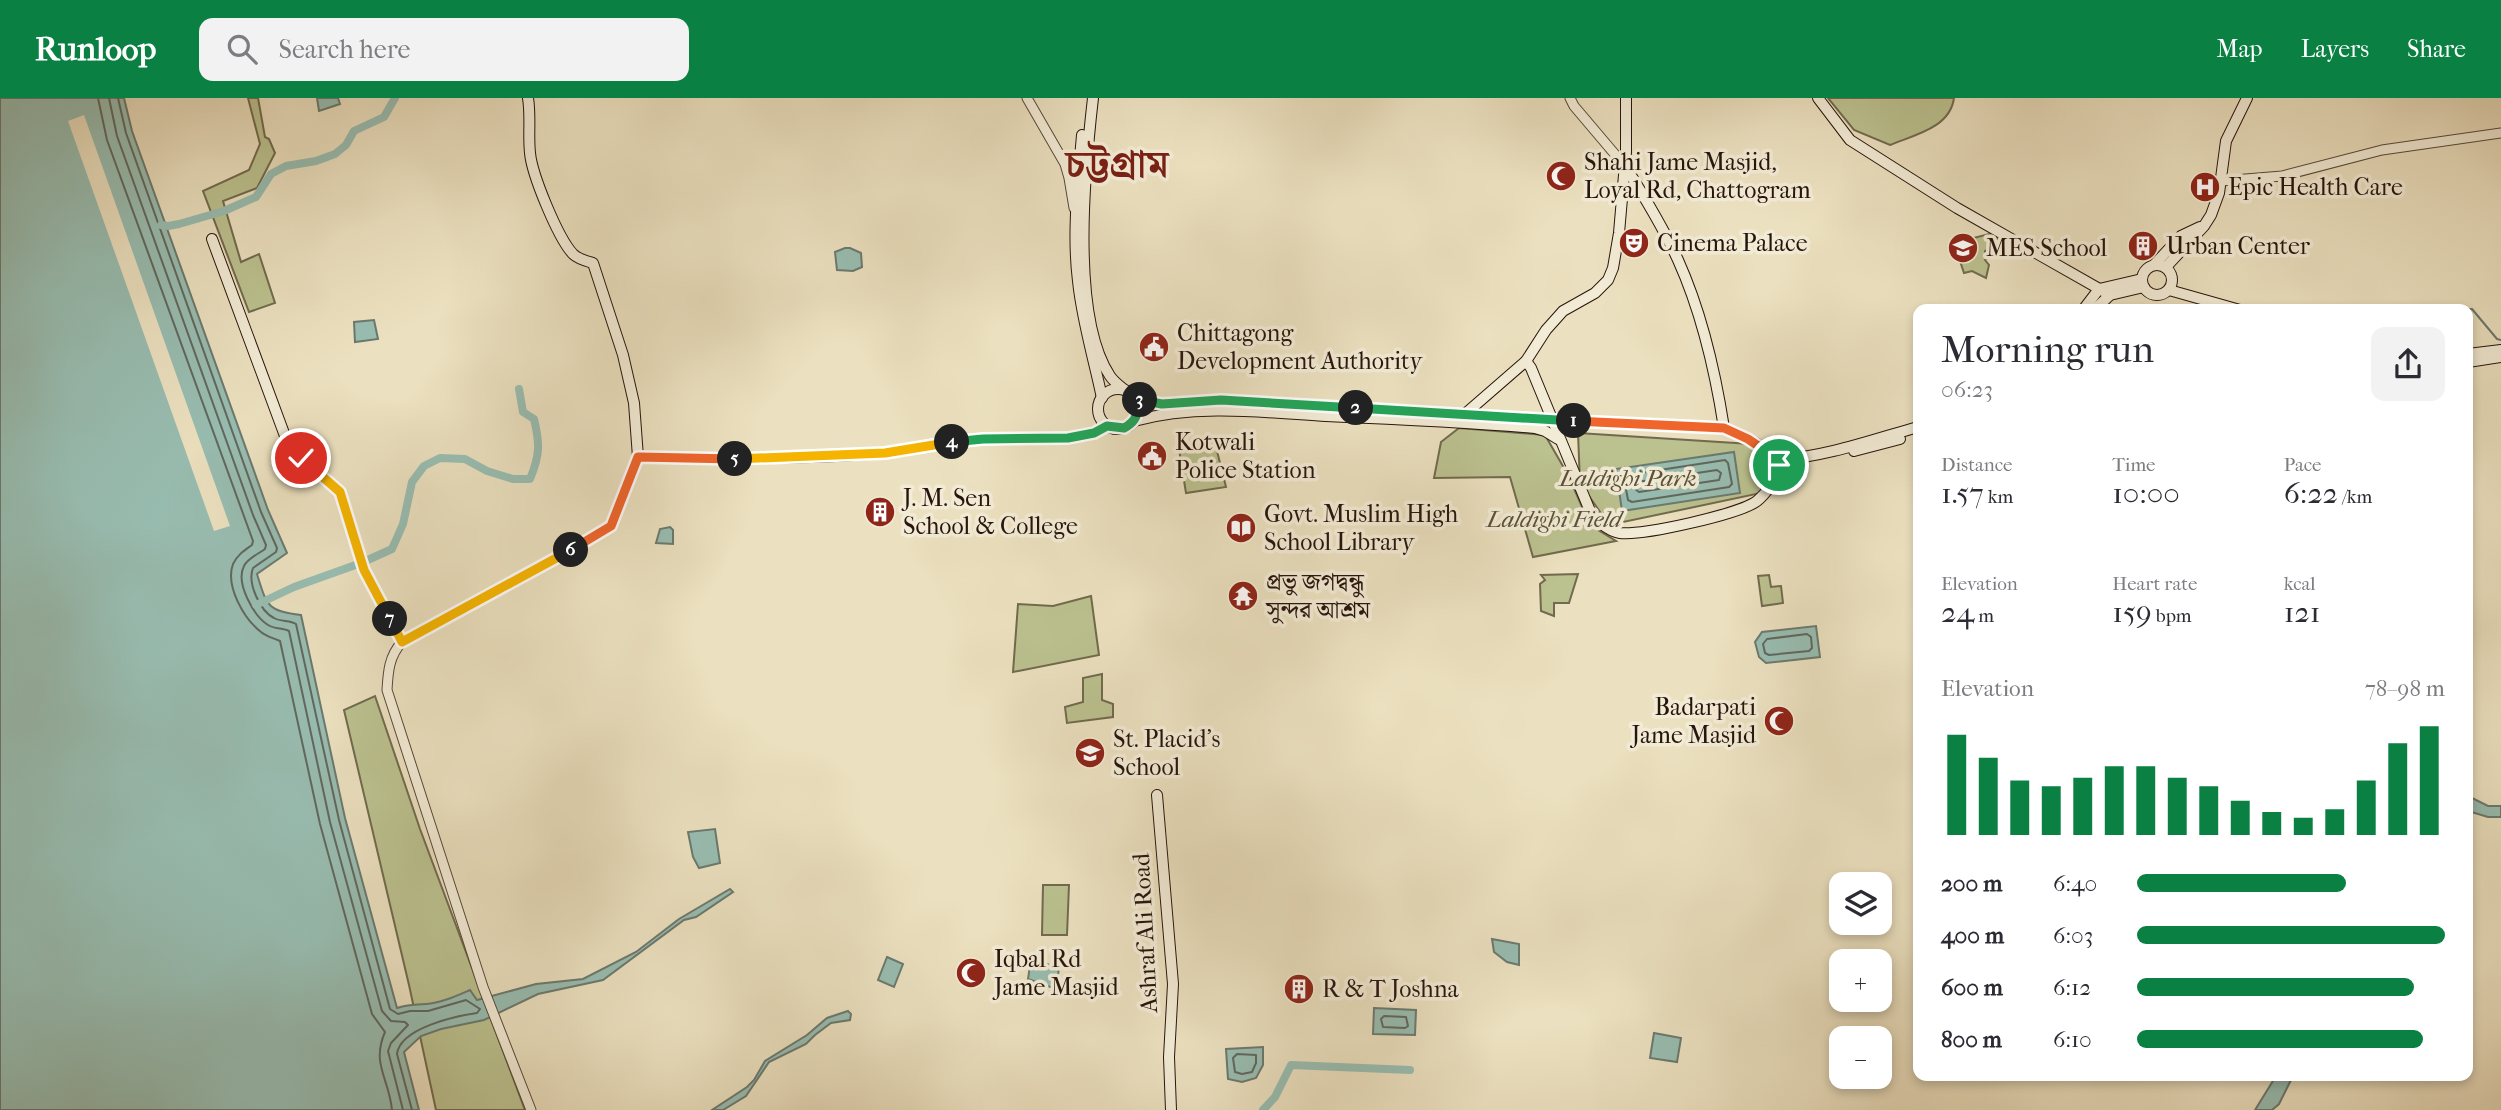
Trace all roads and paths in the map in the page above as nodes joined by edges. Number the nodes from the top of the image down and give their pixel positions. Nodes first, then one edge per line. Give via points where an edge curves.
1 (528, 98) edge
2 (1027, 98) edge
3 (1087, 98) edge
4 (1093, 98) edge
5 (1570, 98) edge
6 (1626, 98) edge
7 (1818, 98) edge
8 (2247, 98) edge
9 (2501, 132) edge
10 (1625, 165) junction
11 (2221, 181) junction
12 (1075, 218) junction
13 (2204, 226) junction
14 (212, 239) dead end
15 (2154, 265) junction
16 (2166, 267) junction
17 (2143, 283) junction
18 (2099, 289) junction
19 (2166, 292) junction
20 (2110, 295) junction
21 (2088, 304) edge
22 (2100, 304) edge
23 (2202, 304) edge
24 (2215, 304) edge
25 (2501, 350) edge
26 (2473, 353) edge
27 (2501, 358) edge
28 (1526, 361) junction
29 (2473, 361) edge
30 (1126, 391) junction
31 (1102, 398) junction
32 (1135, 398) junction
33 (1465, 414) junction
34 (1551, 420) junction
35 (1134, 421) junction
36 (1107, 426) junction
37 (1724, 428) junction
38 (1913, 428) edge
39 (1913, 434) edge
40 (1558, 439) junction
41 (638, 457) junction
42 (1778, 466) junction
43 (402, 642) junction
44 (1157, 795) dead end
45 (531, 1110) edge
46 (1171, 1110) edge

1 - 41 main road via 530,154 536,177 565,243 575,257 593,263 623,355 634,403
2 - 12 street via 1067,171
3 - 12 main road
4 - 30 main road via 1083,216 1085,273 1098,348 1108,373
5 - 10 street
6 - 10 main road
7 - 18 main road via 1850,140
8 - 11 main road via 2225,141
9 - 11 street via 2382,150 2282,176
10 - 28 main road via 1616,257 1608,280 1563,311
10 - 37 main road via 1678,261 1695,305 1714,368
11 - 13 main road
12 - 31 main road via 1077,279
13 - 15 main road via 2181,236
13 - 16 main road
14 - 43 main road via 285,436 301,458 340,492 364,570
15 - 16 main road
15 - 17 main road via 2144,271
16 - 19 main road via 2172,280
17 - 18 main road
17 - 19 main road via 2150,293
17 - 20 main road
18 - 20 main road
18 - 21 main road
19 - 23 main road
19 - 24 main road
20 - 22 main road
25 - 26 main road
27 - 29 main road
28 - 33 main road
28 - 34 main road
30 - 31 main road via 1115,389
30 - 32 main road
31 - 36 main road via 1099,416
32 - 33 main road via 1154,404 1221,400
32 - 35 main road
33 - 34 main road
34 - 37 main road
34 - 40 main road
35 - 36 main road via 1124,428
35 - 40 main road via 1209,411 1273,413 1535,428
36 - 41 street via 1068,438 957,441 885,453 712,460
37 - 42 main road via 1748,439
38 - 42 main road
39 - 42 main road
40 - 42 main road via 1590,512 1620,533 1667,529 1750,505 1769,488
41 - 43 street via 611,526
43 - 45 street via 388,669 387,690 483,987
44 - 46 main road, Ashraf Ali Road via 1173,984 1168,1058

